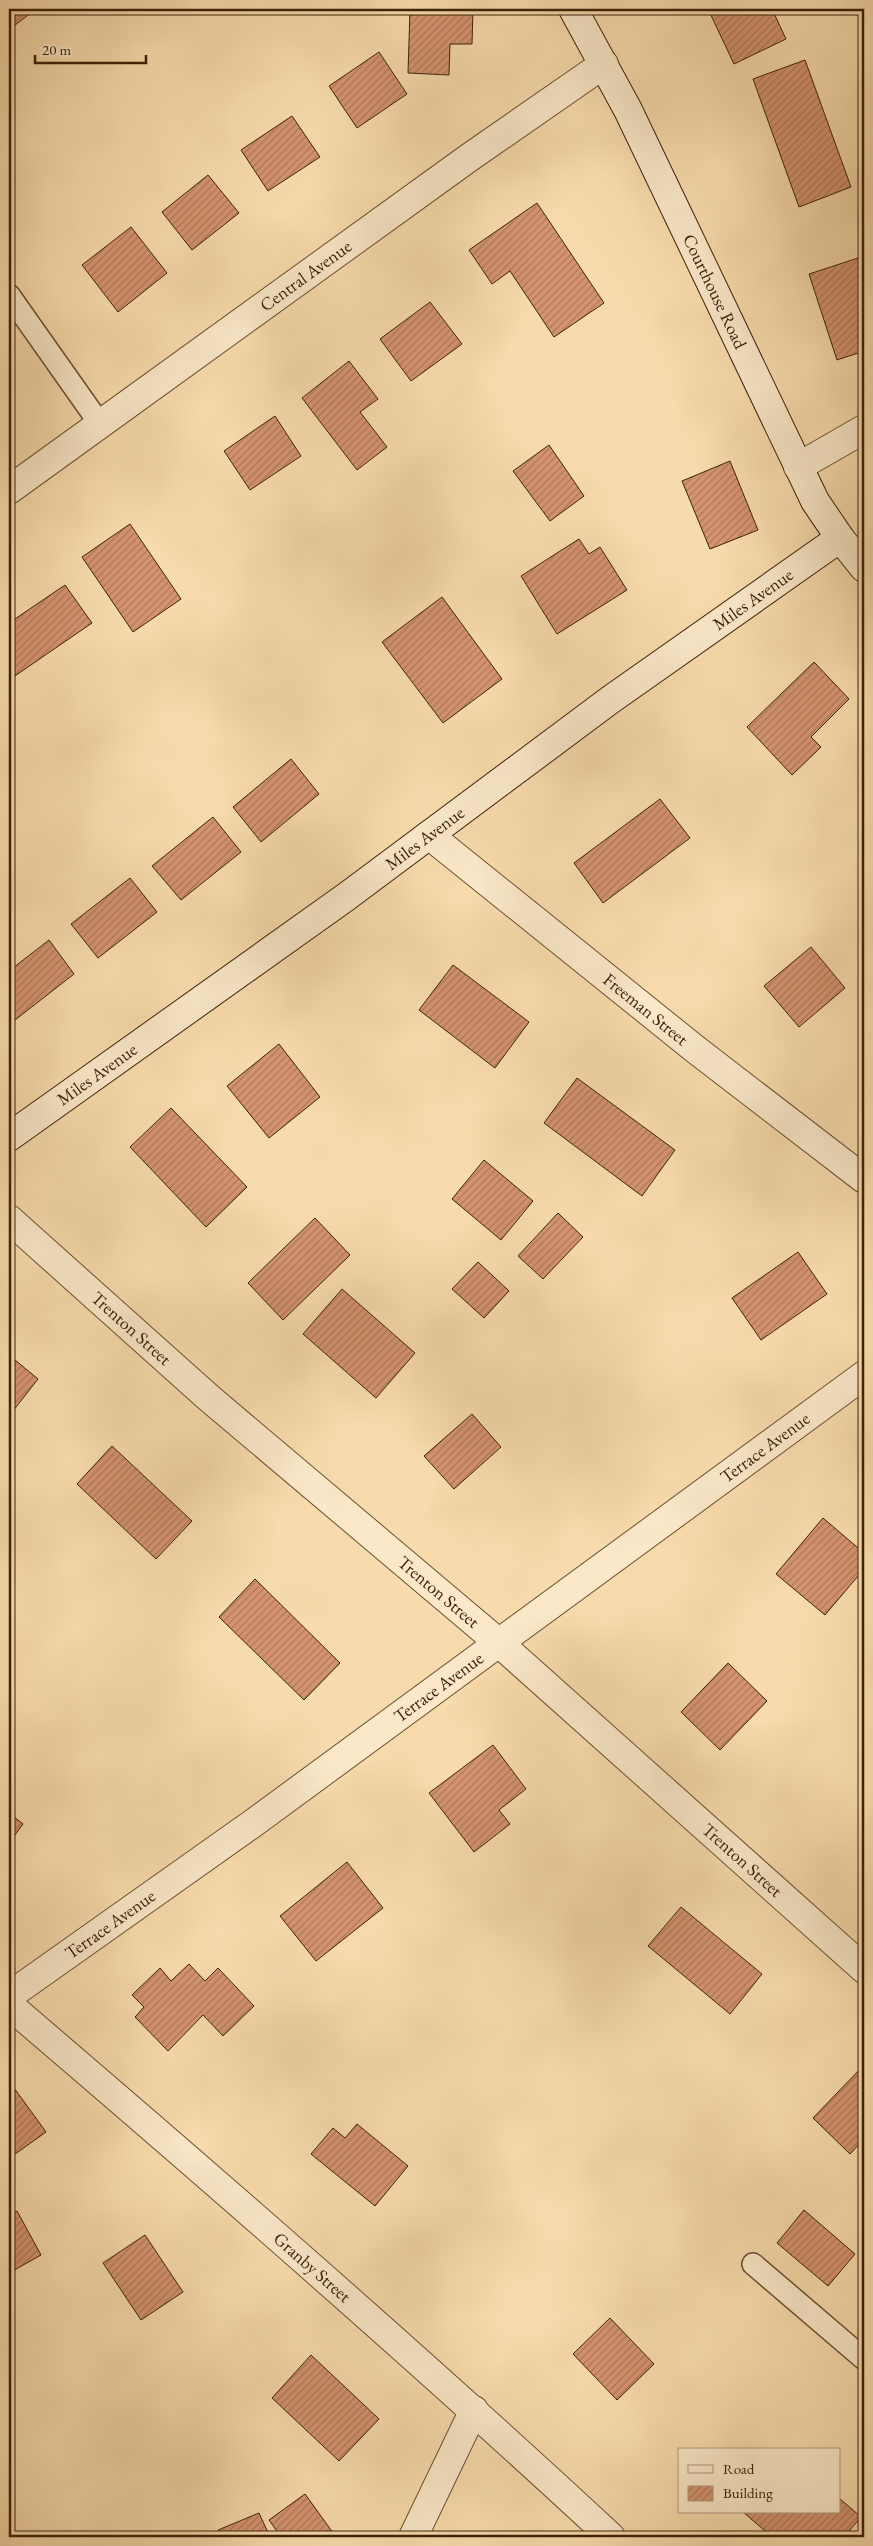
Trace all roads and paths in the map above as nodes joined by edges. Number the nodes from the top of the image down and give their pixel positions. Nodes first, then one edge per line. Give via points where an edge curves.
1 (573, 9) edge
2 (604, 64) junction
3 (9, 295) edge
4 (100, 424) junction
5 (864, 429) edge
6 (798, 467) junction
7 (9, 490) edge
8 (840, 538) junction
9 (864, 568) edge
10 (429, 835) junction
11 (9, 1137) edge
12 (864, 1179) edge
13 (9, 1219) edge
14 (864, 1375) edge
15 (499, 1643) junction
16 (864, 1968) edge
17 (9, 1996) edge
18 (9, 2005) edge
19 (753, 2264) dead end
20 (864, 2359) edge
21 (474, 2410) junction
22 (413, 2537) edge
23 (611, 2537) edge

1 - 2 street, Courthouse Road
2 - 4 street, Central Avenue
2 - 6 street, Courthouse Road
3 - 4 lane
4 - 7 street, Central Avenue
5 - 6 street
6 - 8 street, Courthouse Road via 815,501
8 - 9 street, Courthouse Road
8 - 10 street, Miles Avenue via 618,694
10 - 11 street, Miles Avenue
10 - 12 street, Freeman Street via 695,1049
13 - 15 street, Trenton Street via 209,1398
14 - 15 street, Terrace Avenue
15 - 16 street, Trenton Street
15 - 17 street, Terrace Avenue
18 - 21 street, Granby Street
19 - 20 lane
21 - 22 street
21 - 23 street, Granby Street

